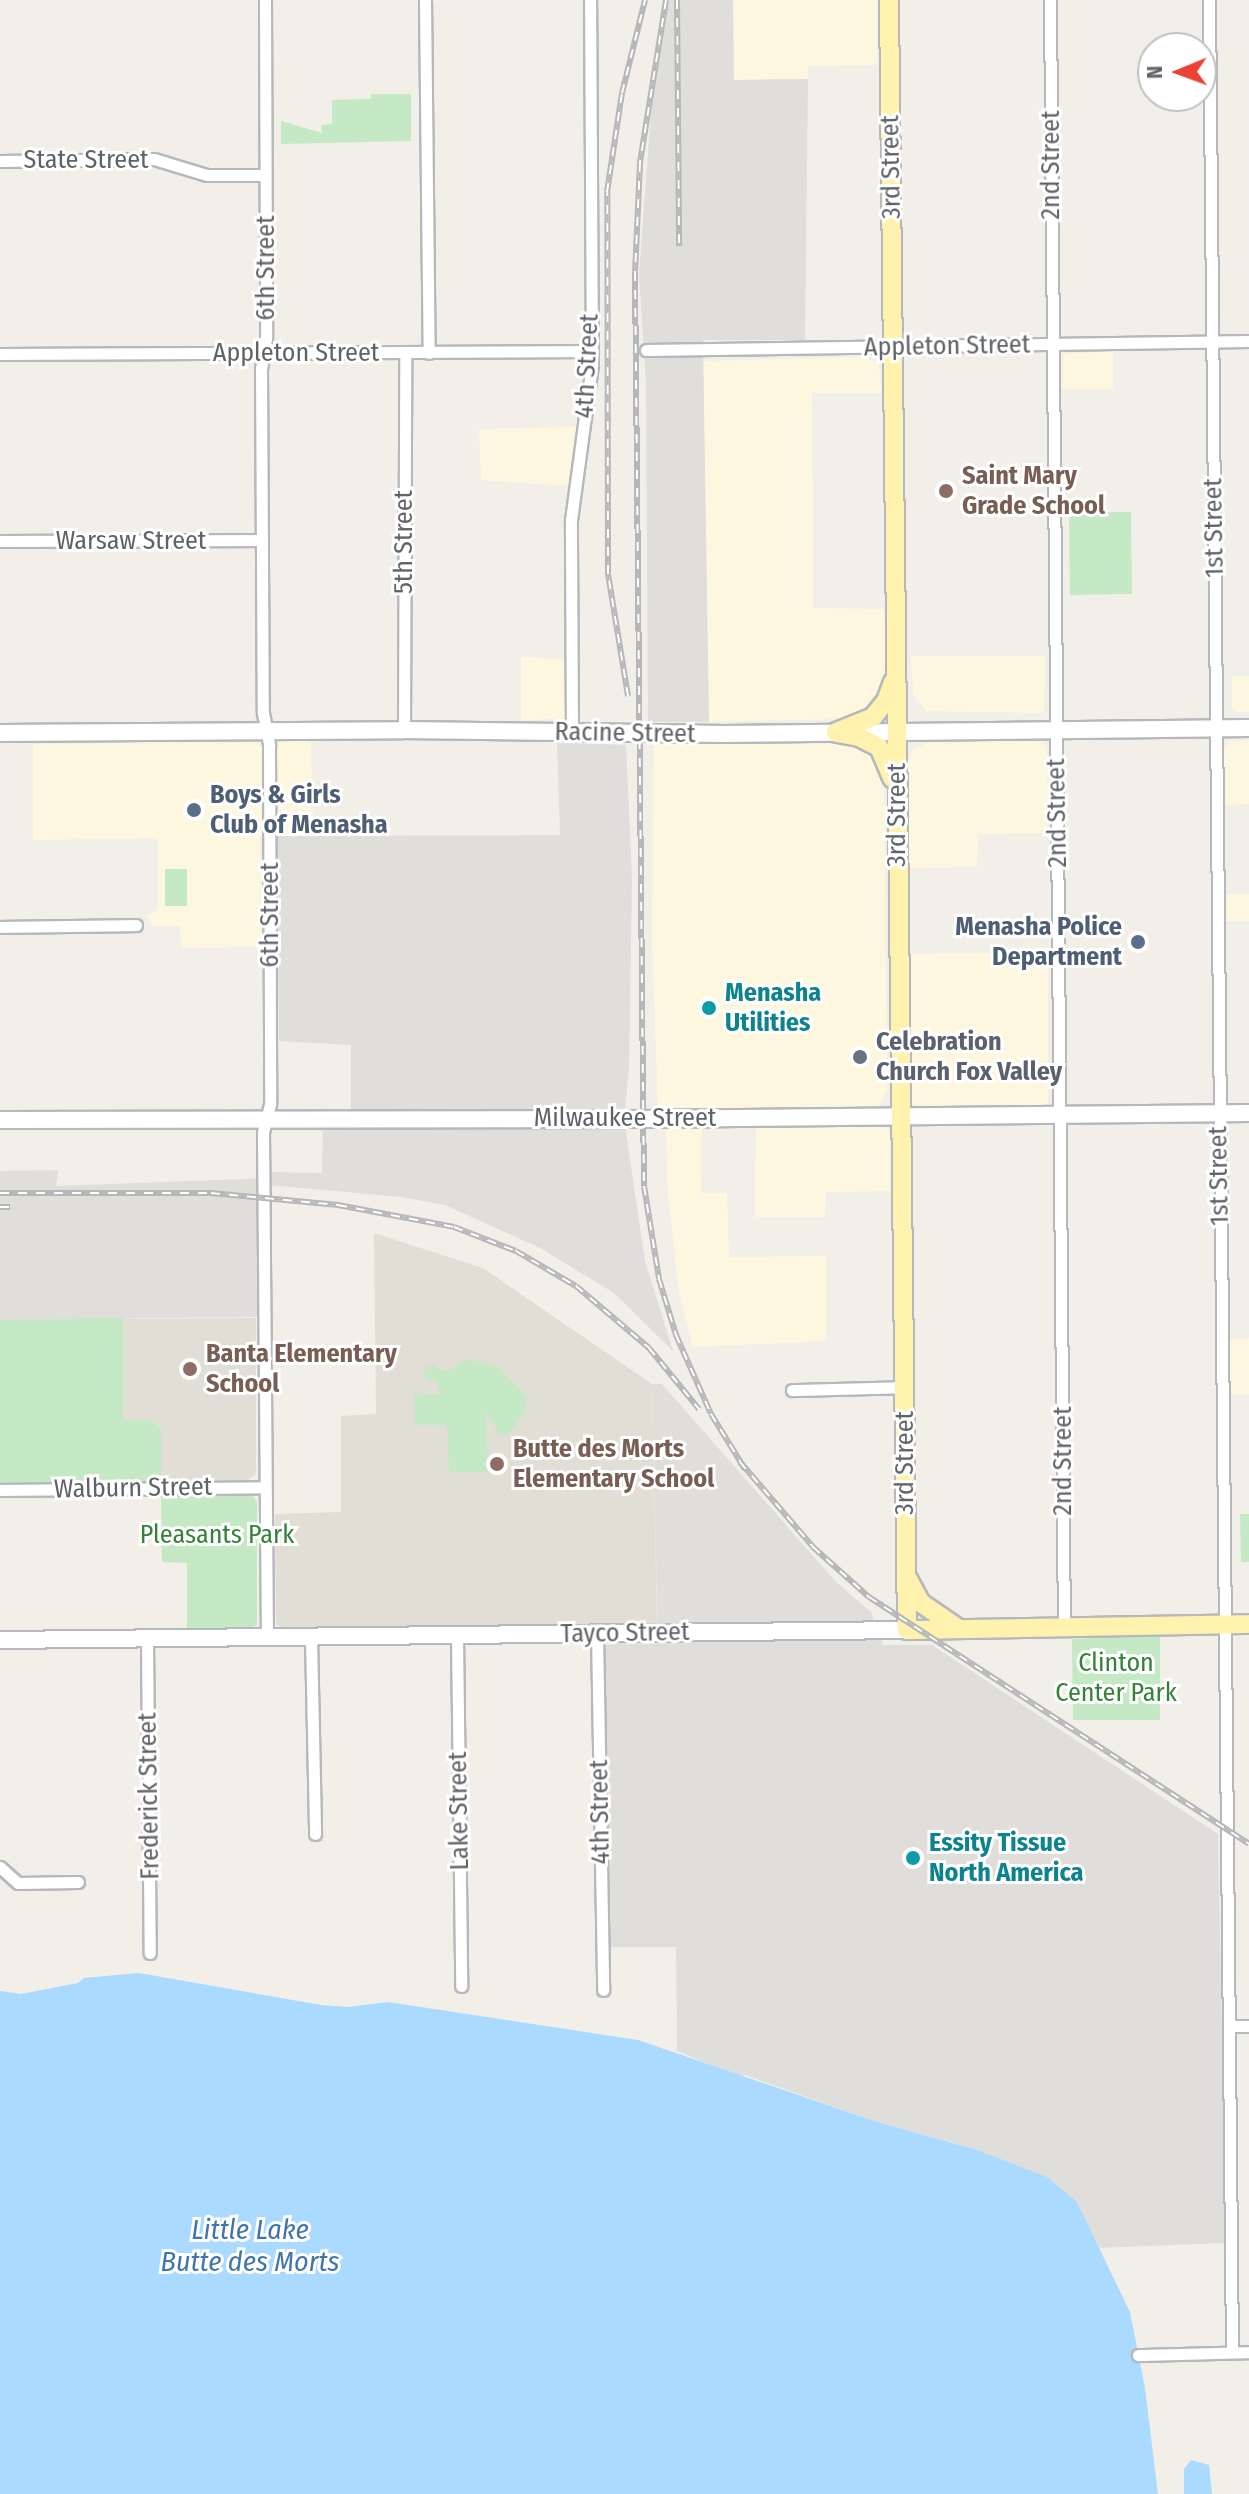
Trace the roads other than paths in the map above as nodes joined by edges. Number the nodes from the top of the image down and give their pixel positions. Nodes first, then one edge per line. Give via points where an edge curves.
1 (265, 0) edge
2 (425, 0) edge
3 (590, 0) edge
4 (889, 0) edge
5 (1050, 0) edge
6 (1209, 0) edge
7 (0, 161) edge
8 (265, 175) junction
9 (1249, 341) edge
10 (1211, 342) junction
11 (1053, 344) junction
12 (893, 346) junction
13 (646, 350) dead end
14 (592, 351) junction
15 (263, 353) junction
16 (405, 353) junction
17 (429, 353) junction
18 (0, 354) edge
19 (262, 540) junction
20 (0, 541) edge
21 (898, 656) junction
22 (1249, 728) edge
23 (1057, 729) junction
24 (1216, 729) junction
25 (404, 730) junction
26 (897, 731) junction
27 (266, 732) junction
28 (572, 732) junction
29 (836, 732) junction
30 (0, 733) edge
31 (897, 800) junction
32 (136, 925) dead end
33 (0, 927) edge
34 (1249, 1113) edge
35 (1060, 1114) junction
36 (1218, 1114) junction
37 (900, 1116) junction
38 (266, 1118) junction
39 (0, 1120) edge
40 (905, 1387) junction
41 (792, 1390) dead end
42 (265, 1487) junction
43 (0, 1490) edge
44 (905, 1573) junction
45 (1226, 1624) junction
46 (1249, 1624) edge
47 (1064, 1627) junction
48 (958, 1629) junction
49 (907, 1630) junction
50 (597, 1633) junction
51 (457, 1635) junction
52 (267, 1637) junction
53 (311, 1637) junction
54 (147, 1639) junction
55 (0, 1640) edge
56 (315, 1834) dead end
57 (0, 1867) edge
58 (78, 1882) dead end
59 (150, 1953) dead end
60 (461, 1986) dead end
61 (603, 1990) dead end
62 (1230, 2026) junction
63 (1249, 2026) edge
64 (1232, 2352) junction
65 (1249, 2352) edge
66 (1138, 2355) dead end

1 - 8 street, 6th Street
2 - 17 street
3 - 14 street, 4th Street
4 - 12 main road, 3rd Street
5 - 11 street, 2nd Street
6 - 10 street, 1st Street
7 - 8 street, State Street via 154,159 207,175
8 - 15 street, 6th Street
9 - 10 street, Appleton Street
10 - 11 street, Appleton Street
10 - 24 street, 1st Street
11 - 12 street, Appleton Street
11 - 23 street, 2nd Street
12 - 13 street, Appleton Street
12 - 21 main road, 3rd Street
14 - 17 street, Appleton Street
14 - 28 street, 4th Street via 571,520
15 - 16 street, Appleton Street
15 - 18 street, Appleton Street
15 - 19 street, 6th Street
16 - 17 street, Appleton Street
16 - 25 street, 5th Street
19 - 20 street, Warsaw Street
19 - 27 street, 6th Street
21 - 26 main road, 3rd Street
21 - 29 main road via 882,706 866,722
22 - 24 street, Racine Street
23 - 24 street, Racine Street
23 - 26 street, Racine Street
23 - 35 street, 2nd Street
24 - 36 street, 1st Street
25 - 27 street, Racine Street
25 - 28 street, Racine Street
26 - 29 street, Racine Street
26 - 31 main road, 3rd Street
27 - 30 street, Racine Street
27 - 38 street, 6th Street
28 - 29 street, Racine Street
29 - 31 main road via 879,747 889,763
31 - 37 main road, 3rd Street
32 - 33 street
34 - 36 street, Milwaukee Street
35 - 36 street, Milwaukee Street
35 - 37 street, Milwaukee Street
35 - 47 street, 2nd Street
36 - 45 street, 1st Street
37 - 38 street, Milwaukee Street
37 - 40 main road, 3rd Street
38 - 39 street, Milwaukee Street
38 - 42 street, 6th Street
40 - 41 street
40 - 44 main road, 3rd Street
42 - 43 street, Walburn Street
42 - 52 street, 6th Street
44 - 48 main road via 921,1603
44 - 49 main road, 3rd Street
45 - 46 main road, Tayco Street
45 - 47 main road, Tayco Street
45 - 62 street, 1st Street
47 - 48 main road, Tayco Street
48 - 49 main road, Tayco Street
49 - 50 street, Tayco Street
50 - 51 street, Tayco Street
50 - 61 street, 4th Street
51 - 53 street, Tayco Street
51 - 60 street, Lake Street
52 - 53 street, Tayco Street
52 - 54 street, Tayco Street
53 - 56 street
54 - 55 street, Tayco Street
54 - 59 street, Frederick Street
57 - 58 street via 18,1883
62 - 63 street
62 - 64 street, 1st Street
64 - 65 street
64 - 66 street

